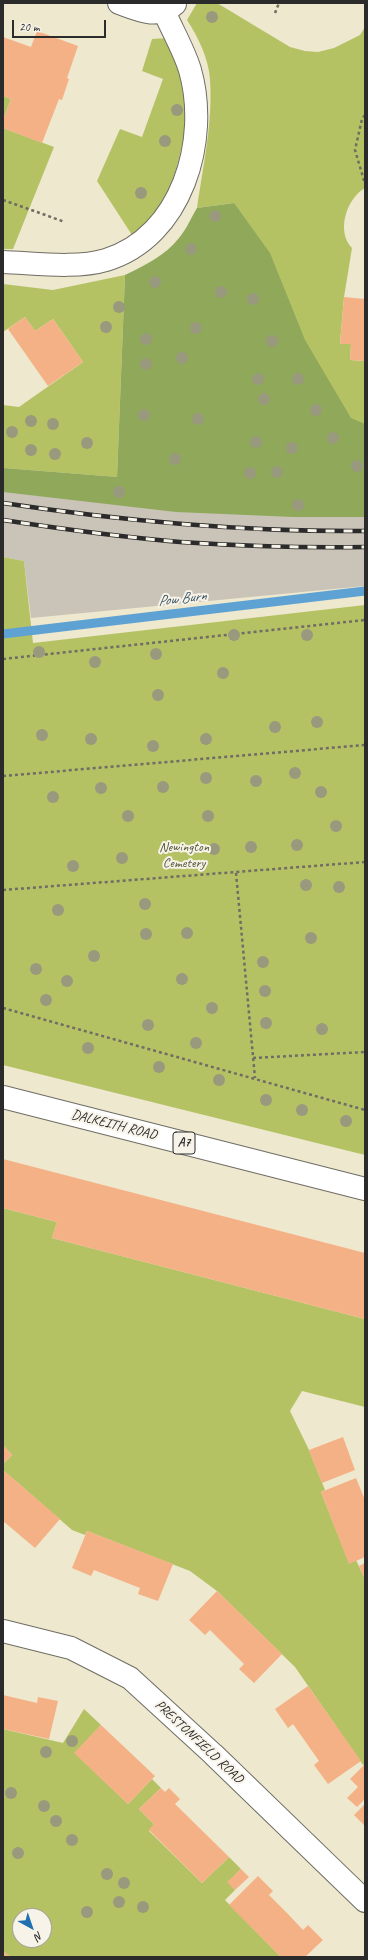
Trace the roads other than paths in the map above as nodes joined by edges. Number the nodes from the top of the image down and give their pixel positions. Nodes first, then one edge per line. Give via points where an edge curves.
1 (119, 3) edge
2 (170, 7) edge
3 (3, 262) edge
4 (3, 1097) edge
5 (365, 1190) edge
6 (5, 1629) edge
7 (365, 1901) edge

1 - 2 street via 156,14
2 - 3 street via 189,69 195,103 192,156 175,203 148,236 131,249 106,260 86,263
4 - 5 street, DALKEITH ROAD / A7
6 - 7 street, PRESTONFIELD ROAD via 71,1648 130,1678 219,1759

